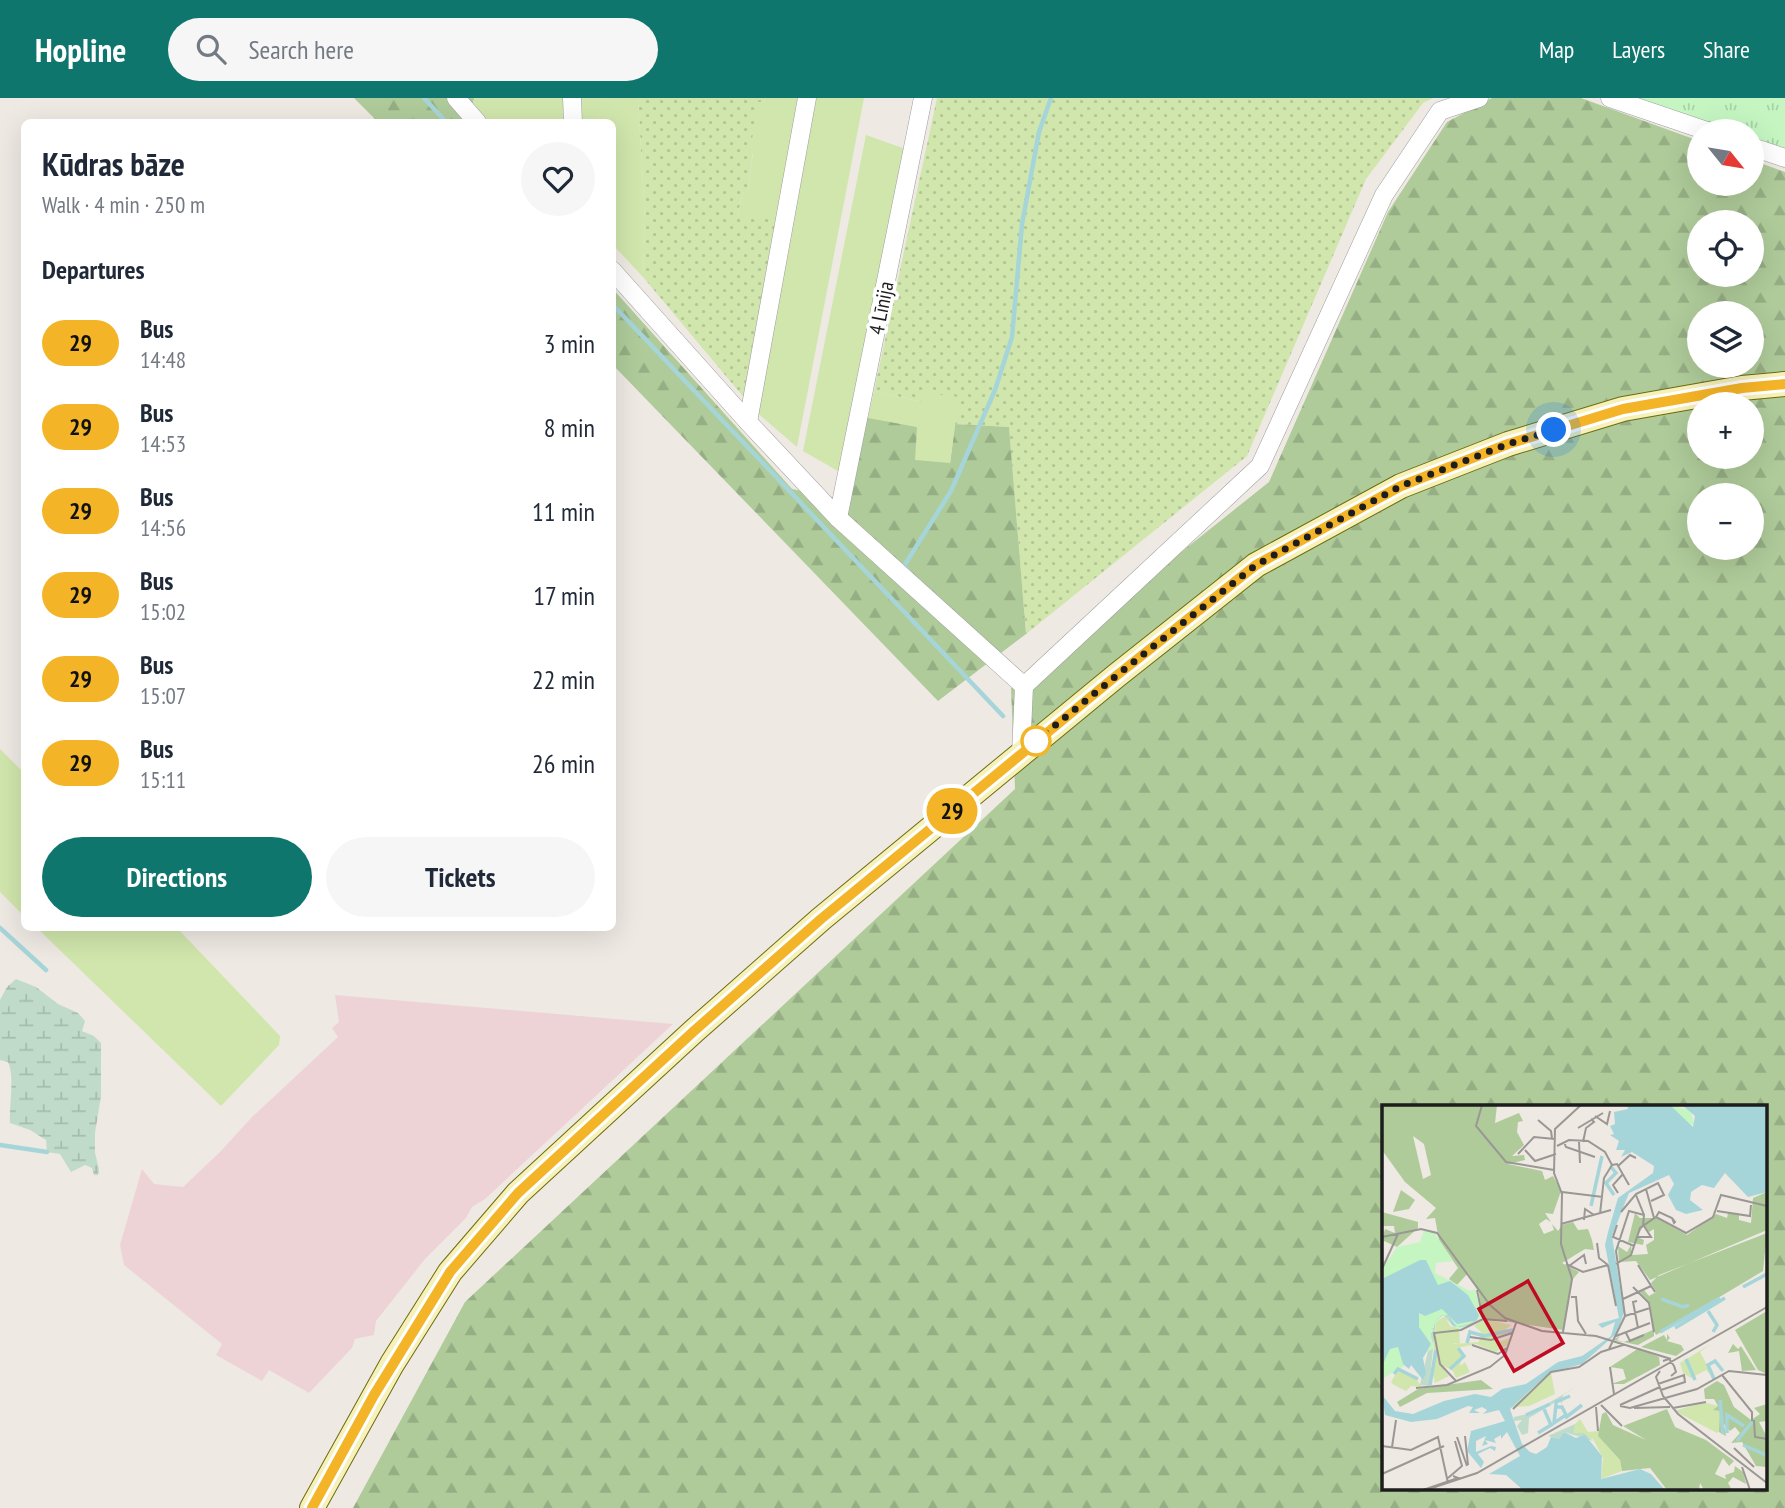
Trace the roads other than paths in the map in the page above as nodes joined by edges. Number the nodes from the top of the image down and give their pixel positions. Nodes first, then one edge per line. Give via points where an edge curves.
1 (456, 98) edge
2 (572, 98) edge
3 (807, 98) edge
4 (923, 98) edge
5 (1479, 98) edge
6 (1610, 98) edge
7 (474, 119) edge
8 (573, 119) edge
9 (1687, 124) edge
10 (1764, 151) edge
11 (1785, 158) edge
12 (616, 274) edge
13 (1785, 384) edge
14 (748, 422) junction
15 (838, 518) junction
16 (1024, 685) junction
17 (1021, 754) junction
18 (312, 1508) edge

1 - 7 street
2 - 8 street
3 - 14 street
4 - 15 street, 4 Līnija
5 - 16 street via 1440,111 1384,195 1260,466
6 - 9 street
10 - 11 street
12 - 14 street
13 - 17 main road via 1623,409 1508,444 1401,486 1256,565
14 - 15 street
15 - 16 street
16 - 17 street
17 - 18 main road via 821,919 518,1193 450,1272 392,1364

